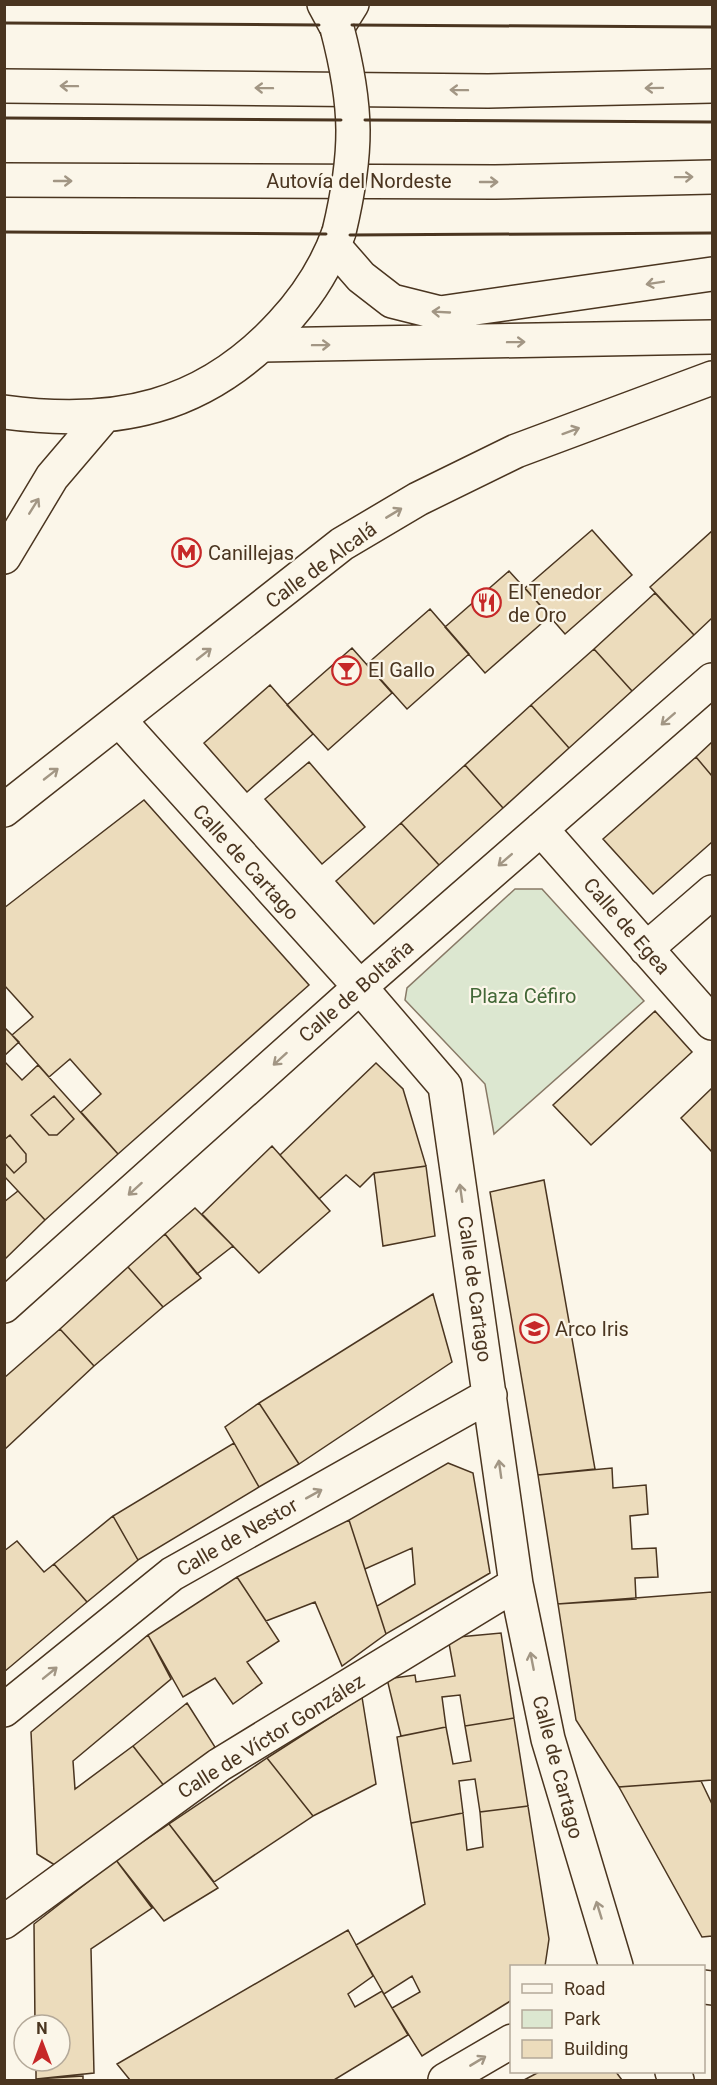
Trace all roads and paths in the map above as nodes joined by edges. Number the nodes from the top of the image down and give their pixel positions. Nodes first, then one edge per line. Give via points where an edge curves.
1 (338, 12) edge
2 (4, 86) edge
3 (712, 86) edge
4 (712, 177) edge
5 (4, 180) edge
6 (336, 239) junction
7 (712, 274) edge
8 (712, 337) edge
9 (262, 345) junction
10 (712, 378) edge
11 (4, 412) edge
12 (104, 416) junction
13 (4, 557) edge
14 (712, 680) edge
15 (120, 721) junction
16 (4, 810) edge
17 (541, 829) junction
18 (712, 892) edge
19 (646, 949) junction
20 (360, 987) junction
21 (712, 1023) edge
22 (4, 1306) edge
23 (490, 1395) junction
24 (516, 1584) junction
25 (4, 1710) edge
26 (4, 1922) edge
27 (615, 1965) edge
28 (510, 2042) edge
29 (445, 2080) edge

1 - 6 main road, bridge via 355,130 351,182
3 -> 2 main road via 476,90
5 -> 4 main road, Autovía del Nordeste via 495,182
7 -> 6 main road via 440,314 392,301 361,277
6 - 9 main road via 314,282
9 -> 8 main road
9 - 12 main road via 234,369 192,393 149,408
15 -> 10 main road, Calle de Alcalá via 342,544 418,499 516,451
11 - 12 main road via 51,418
13 -> 12 main road via 52,477
14 -> 17 main road, Calle de Boltaña
16 -> 15 main road, Calle de Alcalá
15 - 20 main road, Calle de Cartago
17 - 19 main road, Calle de Egea
17 -> 20 main road, Calle de Boltaña
18 - 19 main road
19 - 21 main road, Calle de Egea
20 -> 22 main road, Calle de Boltaña
23 -> 20 main road, Calle de Cartago via 445,1086
24 -> 23 main road, Calle de Cartago
25 -> 23 main road, Calle de Nestor via 172,1574
24 - 26 main road, Calle de Víctor González via 219,1765
27 -> 24 main road, Calle de Cartago via 548,1739
29 -> 28 main road

